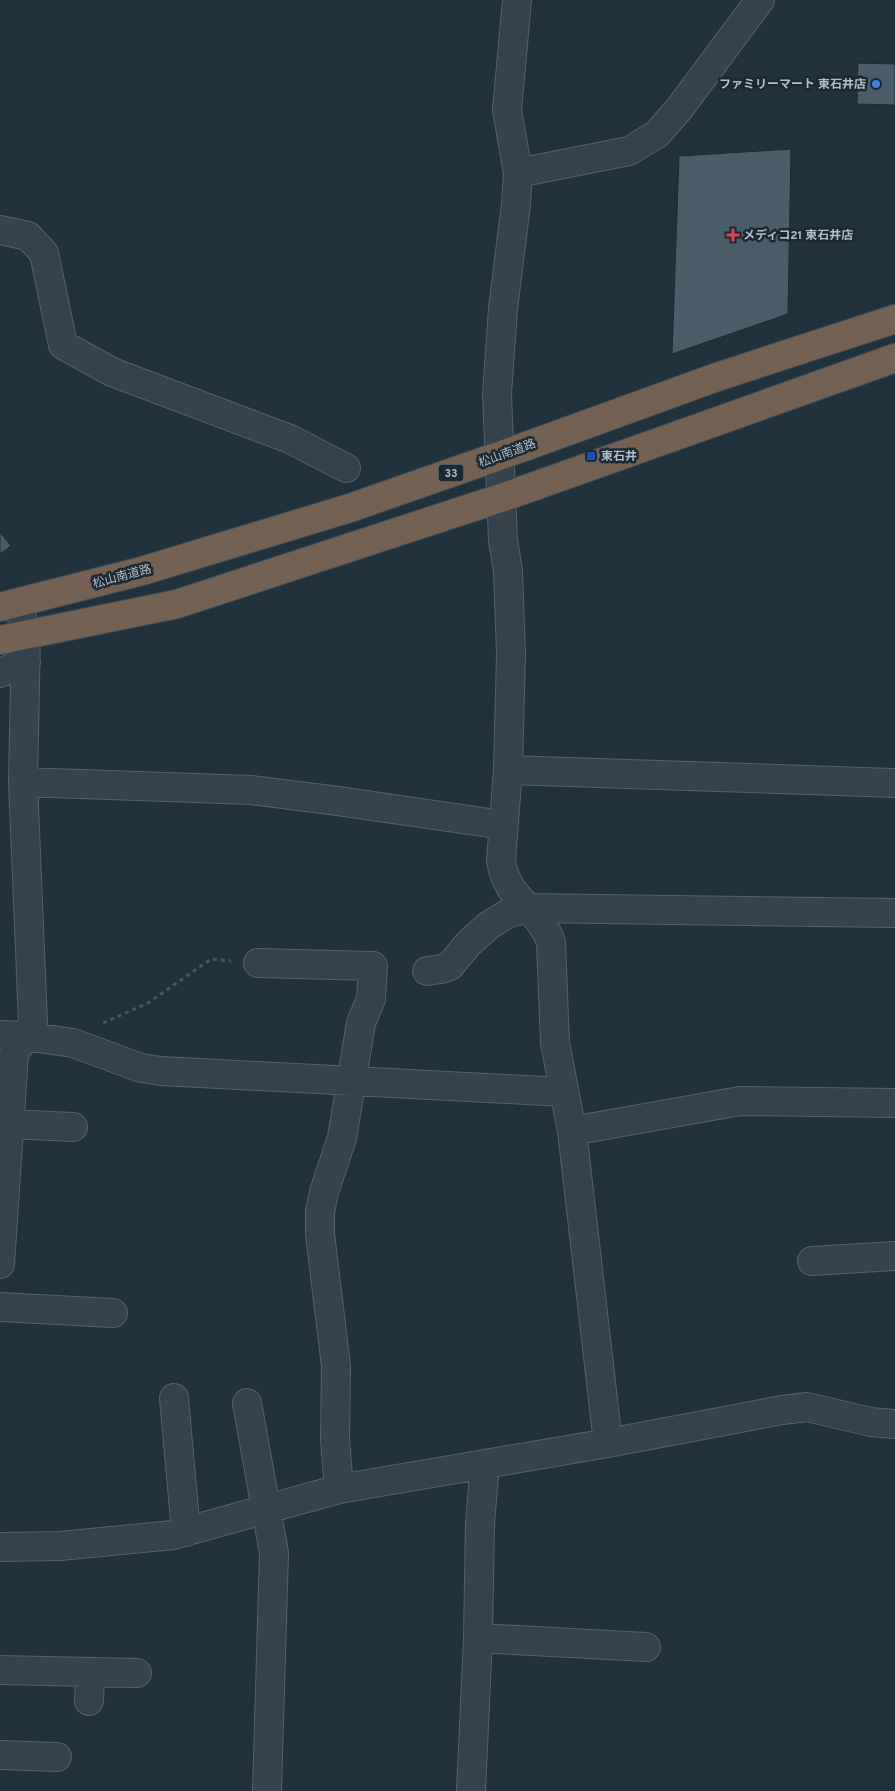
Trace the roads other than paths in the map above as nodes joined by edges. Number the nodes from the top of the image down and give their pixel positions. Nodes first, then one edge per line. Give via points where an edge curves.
1 (517, 0) edge
2 (760, 0) edge
3 (518, 173) junction
4 (0, 230) edge
5 (895, 319) edge
6 (895, 358) edge
7 (500, 456) junction
8 (346, 468) dead end
9 (501, 498) junction
10 (9, 605) edge
11 (26, 634) junction
12 (0, 640) edge
13 (26, 662) junction
14 (0, 673) edge
15 (508, 770) junction
16 (23, 782) junction
17 (895, 783) edge
18 (503, 825) junction
19 (527, 908) junction
20 (895, 913) edge
21 (258, 963) road end
22 (426, 971) dead end
23 (12, 1036) edge
24 (351, 1081) junction
25 (564, 1092) junction
26 (895, 1103) edge
27 (9, 1124) junction
28 (73, 1127) dead end
29 (572, 1131) junction
30 (0, 1252) edge
31 (895, 1256) edge
32 (812, 1261) dead end
33 (0, 1264) edge
34 (0, 1307) edge
35 (113, 1313) dead end
36 (174, 1398) dead end
37 (247, 1403) dead end
38 (895, 1424) edge
39 (608, 1443) junction
40 (485, 1464) junction
41 (339, 1488) junction
42 (265, 1509) junction
43 (186, 1532) junction
44 (0, 1547) edge
45 (478, 1638) junction
46 (646, 1647) dead end
47 (0, 1670) edge
48 (90, 1672) junction
49 (138, 1673) dead end
50 (89, 1701) dead end
51 (0, 1755) edge
52 (56, 1757) dead end
53 (267, 1791) edge
54 (471, 1791) edge

1 - 3 street via 507,110
2 - 3 street via 679,109 656,134 629,151
3 - 7 street via 499,351
4 - 8 street via 28,236 44,253 63,345 112,372 290,439
5 - 7 highway, 松山南道路 / 33 via 717,377
6 - 9 highway
7 - 9 street
7 - 10 highway, 松山南道路 / 33 via 350,508 142,571
9 - 11 highway via 177,604
9 - 15 street via 511,654
10 - 11 street
11 - 12 highway
11 - 13 street
13 - 14 street
13 - 16 street
15 - 17 street
15 - 18 street
16 - 18 street via 252,790
16 - 23 street via 32,1024
18 - 19 street via 503,874
19 - 20 street
19 - 22 street via 507,914 488,926 450,966
19 - 25 street via 547,931 551,942 555,1043
21 - 24 street via 373,966 371,999 361,1023
23 - 24 street via 73,1043 155,1070
23 - 27 street via 14,1054
24 - 25 street
24 - 41 street via 342,1138 320,1212 336,1366 335,1440
25 - 29 street
26 - 29 street via 740,1101
27 - 28 street
27 - 30 street
29 - 39 street
30 - 33 street
31 - 32 street
34 - 35 street
36 - 43 street
37 - 42 street
38 - 39 street via 871,1422 807,1407
39 - 40 street
40 - 41 street
40 - 45 street via 480,1522
41 - 42 street
42 - 43 street
42 - 53 street via 274,1553
43 - 44 street via 111,1542
45 - 46 street
45 - 54 street
47 - 48 street
48 - 49 street
48 - 50 street
51 - 52 street

